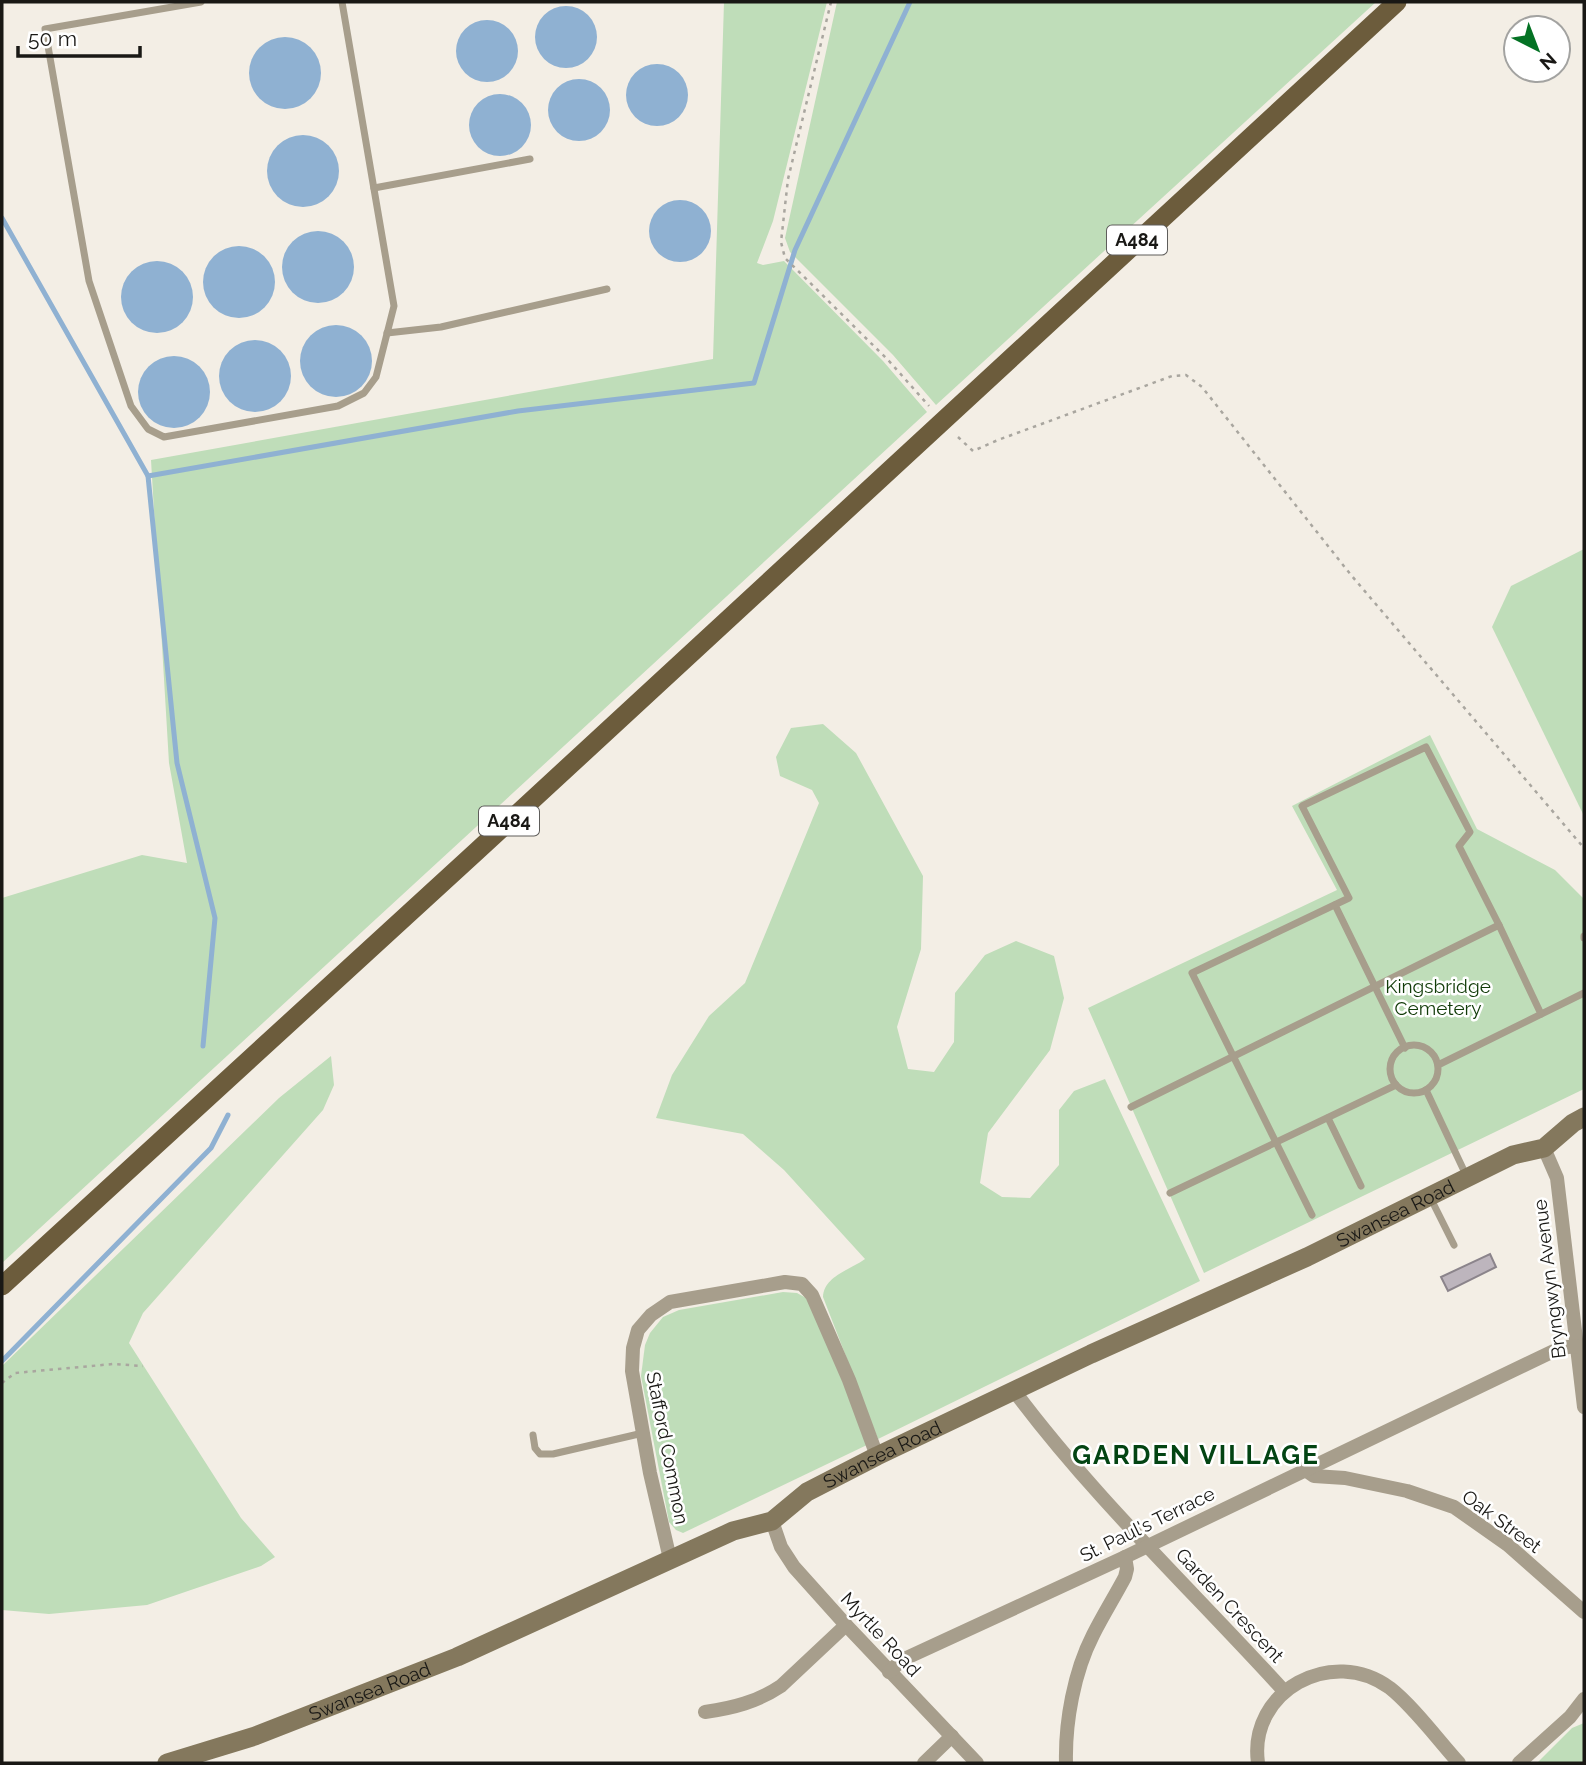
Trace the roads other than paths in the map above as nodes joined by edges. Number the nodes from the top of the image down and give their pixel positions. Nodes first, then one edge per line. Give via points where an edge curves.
1 (201, 2) edge
2 (341, 2) edge
3 (1397, 2) edge
4 (183, 3) edge
5 (530, 159) dead end
6 (374, 188) junction
7 (607, 289) dead end
8 (387, 333) junction
9 (1335, 905) junction
10 (1499, 926) junction
11 (1375, 987) junction
12 (1584, 993) edge
13 (1541, 1014) junction
14 (1405, 1048) junction
15 (1233, 1058) junction
16 (1438, 1065) junction
17 (1396, 1085) junction
18 (1426, 1090) junction
19 (1131, 1107) dead end
20 (1584, 1117) edge
21 (1328, 1118) junction
22 (1275, 1143) junction
23 (1544, 1148) junction
24 (1467, 1177) junction
25 (1361, 1186) dead end
26 (1170, 1193) dead end
27 (1430, 1195) junction
28 (1312, 1215) dead end
29 (1454, 1245) dead end
30 (2, 1286) edge
31 (1577, 1346) junction
32 (1015, 1392) junction
33 (1584, 1407) edge
34 (643, 1433) junction
35 (533, 1435) dead end
36 (877, 1456) junction
37 (1304, 1469) junction
38 (772, 1521) junction
39 (1147, 1545) junction
40 (1125, 1557) junction
41 (670, 1559) junction
42 (1584, 1612) edge
43 (846, 1625) junction
44 (889, 1672) junction
45 (1284, 1691) junction
46 (1584, 1699) edge
47 (705, 1712) dead end
48 (952, 1736) junction
49 (167, 1763) edge
50 (924, 1763) edge
51 (977, 1763) edge
52 (1066, 1763) edge
53 (1258, 1763) edge
54 (1459, 1763) edge
55 (1518, 1763) edge

1 - 4 lane
2 - 6 lane
3 - 30 main road, A484
4 - 8 lane via 45,29 89,281 136,415 154,433 173,437 347,403 364,393 376,377
5 - 6 lane
6 - 8 lane via 394,306
7 - 8 lane via 441,327
9 - 10 lane via 1349,898 1301,806 1426,747 1470,832 1459,846
9 - 11 lane
9 - 15 lane via 1192,973
10 - 11 lane
10 - 13 lane
11 - 14 lane
11 - 15 lane
12 - 13 lane
13 - 16 lane
14 - 16 lane via 1422,1046
14 - 17 lane via 1391,1063
15 - 19 lane
15 - 22 lane
16 - 18 lane via 1436,1079
17 - 18 lane via 1412,1093
17 - 21 lane
18 - 24 lane
20 - 23 main road, Swansea Road
21 - 22 lane
21 - 25 lane
22 - 26 lane
22 - 28 lane
23 - 24 main road, Swansea Road via 1513,1155
23 - 31 street, Bryngwyn Avenue via 1557,1178
24 - 27 main road, Swansea Road
27 - 29 lane
27 - 32 main road, Swansea Road
31 - 33 street, Bryngwyn Avenue
31 - 37 street, St. Paul's Terrace via 1560,1348
32 - 36 main road, Swansea Road
32 - 39 street, Garden Crescent
34 - 35 lane via 553,1454 540,1454
34 - 36 street, Stafford Common via 632,1371 633,1348 638,1330 650,1315 670,1303 785,1282 802,1284 811,1295
34 - 41 street, Stafford Common
36 - 38 main road, Swansea Road via 807,1492
37 - 39 street, St. Paul's Terrace
37 - 42 street, Oak Street via 1314,1476 1395,1489 1454,1507 1508,1545
38 - 41 main road, Swansea Road via 733,1531
38 - 43 street, Myrtle Road via 788,1559
39 - 40 street, St. Paul's Terrace
39 - 45 street, Garden Crescent
40 - 44 street, St. Paul's Terrace via 902,1660
40 - 52 street via 1125,1577 1092,1636 1079,1671
41 - 49 main road, Swansea Road via 457,1657 255,1736
43 - 44 street, Myrtle Road
43 - 47 street via 769,1694 734,1708
44 - 48 street, Myrtle Road
45 - 53 street, Garden Crescent via 1264,1719
45 - 54 street, Garden Crescent via 1323,1672 1344,1671 1370,1678 1390,1689
46 - 55 street
48 - 50 street
48 - 51 street, Myrtle Road

